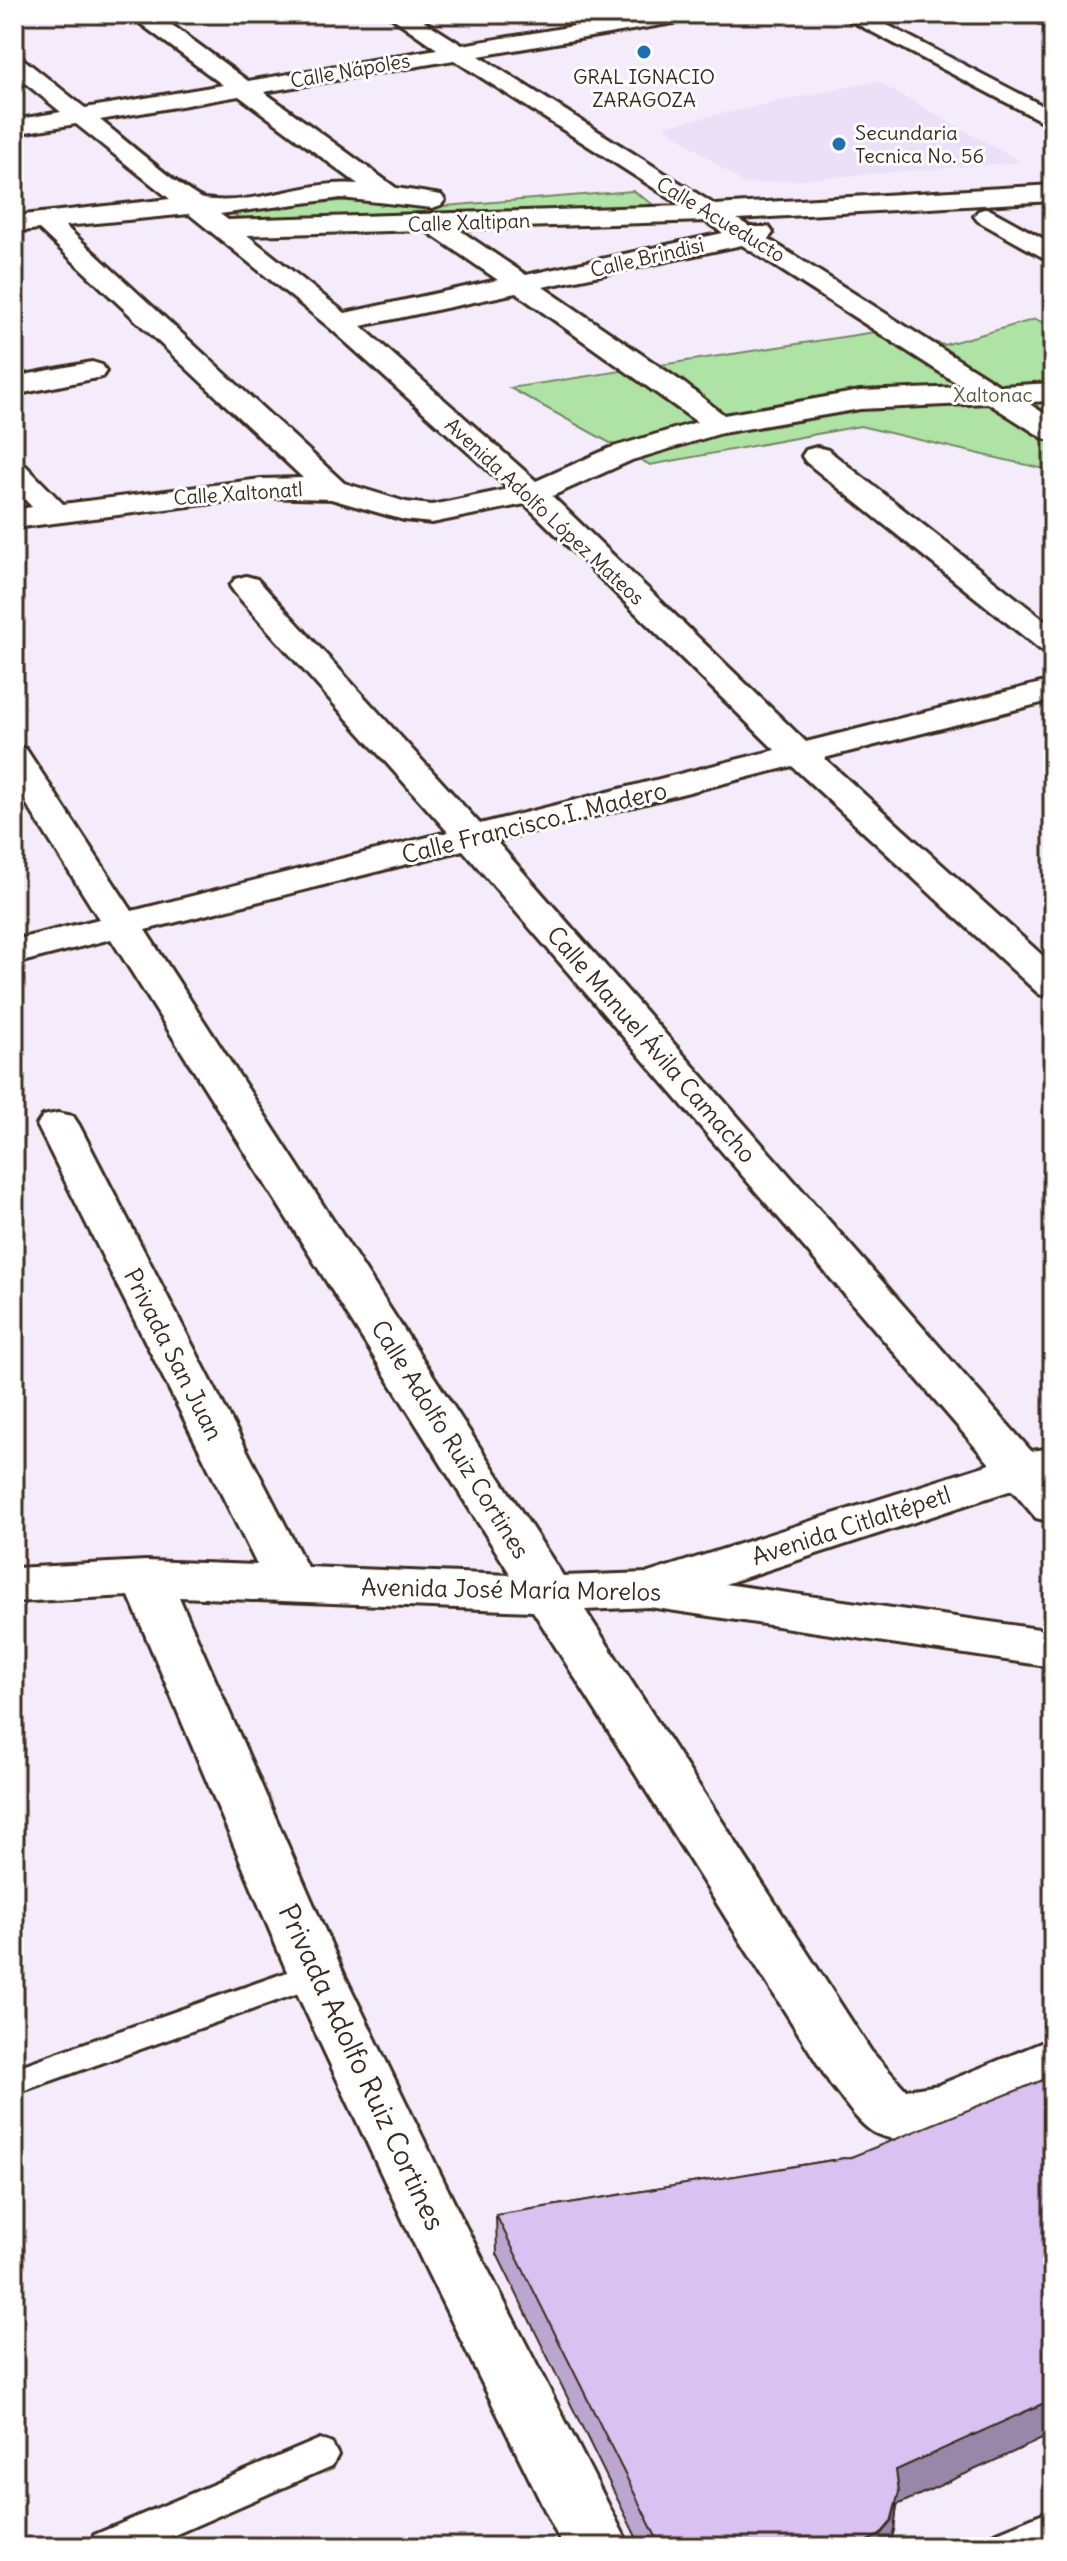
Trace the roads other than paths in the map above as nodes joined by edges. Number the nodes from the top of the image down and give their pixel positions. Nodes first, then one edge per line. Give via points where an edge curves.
1 (398, 14) edge
2 (685, 14) edge
3 (849, 14) edge
4 (1035, 14) edge
5 (149, 19) dead end
6 (1053, 23) edge
7 (454, 51) junction
8 (14, 63) edge
9 (247, 88) junction
10 (77, 116) junction
11 (1053, 120) edge
12 (14, 127) edge
13 (665, 185) junction
14 (618, 188) dead end
15 (556, 193) dead end
16 (1053, 193) edge
17 (393, 198) junction
18 (196, 208) junction
19 (1053, 209) edge
20 (713, 213) junction
21 (987, 216) junction
22 (45, 221) junction
23 (433, 223) junction
24 (14, 224) edge
25 (225, 228) junction
26 (747, 234) junction
27 (1053, 255) edge
28 (520, 285) junction
29 (340, 322) junction
30 (92, 371) dead end
31 (14, 386) edge
32 (675, 390) junction
33 (1053, 392) edge
34 (997, 395) junction
35 (718, 425) junction
36 (1053, 432) edge
37 (621, 454) junction
38 (817, 456) dead end
39 (14, 471) edge
40 (521, 485) junction
41 (335, 491) junction
42 (54, 512) junction
43 (14, 519) edge
44 (246, 586) dead end
45 (1053, 643) edge
46 (1053, 690) edge
47 (799, 754) junction
48 (14, 756) edge
49 (473, 838) junction
50 (124, 925) junction
51 (14, 952) edge
52 (1053, 986) edge
53 (58, 1125) dead end
54 (1038, 1465) edge
55 (1053, 1506) edge
56 (146, 1578) junction
57 (291, 1583) junction
58 (14, 1585) edge
59 (649, 1590) junction
60 (549, 1594) junction
61 (1053, 1649) edge
62 (316, 1974) junction
63 (1053, 2062) edge
64 (14, 2081) edge
65 (320, 2455) dead end
66 (1053, 2526) edge
67 (1008, 2546) edge
68 (107, 2547) edge
69 (597, 2547) edge

1 - 7 street, Calle Acueducto
2 - 7 street, Calle Nápoles
3 - 11 street
4 - 6 street
5 - 9 street
7 - 9 street, Calle Nápoles
7 - 13 street, Calle Acueducto
8 - 10 street, Avenida Adolfo López Mateos
9 - 10 street, Calle Nápoles
9 - 17 street
10 - 12 street, Calle Nápoles
10 - 18 street, Avenida Adolfo López Mateos
13 - 14 street
13 - 20 street, Calle Acueducto
15 - 17 street
16 - 20 street, Calle Brindisi
17 - 18 street via 341,190
18 - 22 street
18 - 25 street, Avenida Adolfo López Mateos
19 - 21 street, Calle Brindisi
20 - 23 street, Calle Xaltipan
20 - 26 street, Calle Acueducto
21 - 26 street, Calle Brindisi
21 - 27 street
22 - 24 street
22 - 41 street
23 - 25 street, Calle Xaltipan
23 - 28 street
25 - 29 street, Avenida Adolfo López Mateos
26 - 28 street, Calle Brindisi
26 - 34 street, Calle Acueducto
28 - 29 street, Calle Brindisi
28 - 32 street
29 - 40 street, Avenida Adolfo López Mateos
30 - 31 street
32 - 35 street
32 - 37 street
33 - 34 street
34 - 35 street, Calle Xaltonatl via 860,400
34 - 36 street, Calle Acueducto
35 - 37 street, Calle Xaltonatl
37 - 40 street, Calle Xaltonatl
38 - 45 street
39 - 42 street
40 - 41 street, Calle Xaltonatl via 432,514
40 - 47 street, Avenida Adolfo López Mateos
41 - 42 street, Calle Xaltonatl via 285,486
42 - 43 street, Calle Xaltonatl
44 - 49 street, Calle Manuel Ávila Camacho
46 - 47 street, Calle Francisco I. Madero
47 - 49 street, Calle Francisco I. Madero
47 - 52 street, Avenida Adolfo López Mateos
48 - 50 street, Calle Adolfo Ruiz Cortines
49 - 50 street, Calle Francisco I. Madero
49 - 54 street, Calle Manuel Ávila Camacho
50 - 51 street, Calle Francisco I. Madero
50 - 60 street, Calle Adolfo Ruiz Cortines
53 - 57 street, Privada San Juan
54 - 55 street, Calle Manuel Ávila Camacho
54 - 59 street, Avenida Citlaltépetl
56 - 57 street, Avenida José María Morelos
56 - 58 street, Avenida José María Morelos
56 - 62 street, Privada Adolfo Ruiz Cortines
57 - 60 street, Avenida José María Morelos
59 - 60 street, Avenida José María Morelos
59 - 61 street, Avenida José María Morelos
60 - 63 street, Calle Adolfo Ruiz Cortines via 851,2068 894,2116 945,2108
62 - 64 lane
62 - 69 street, Privada Adolfo Ruiz Cortines
65 - 68 lane
66 - 67 lane

